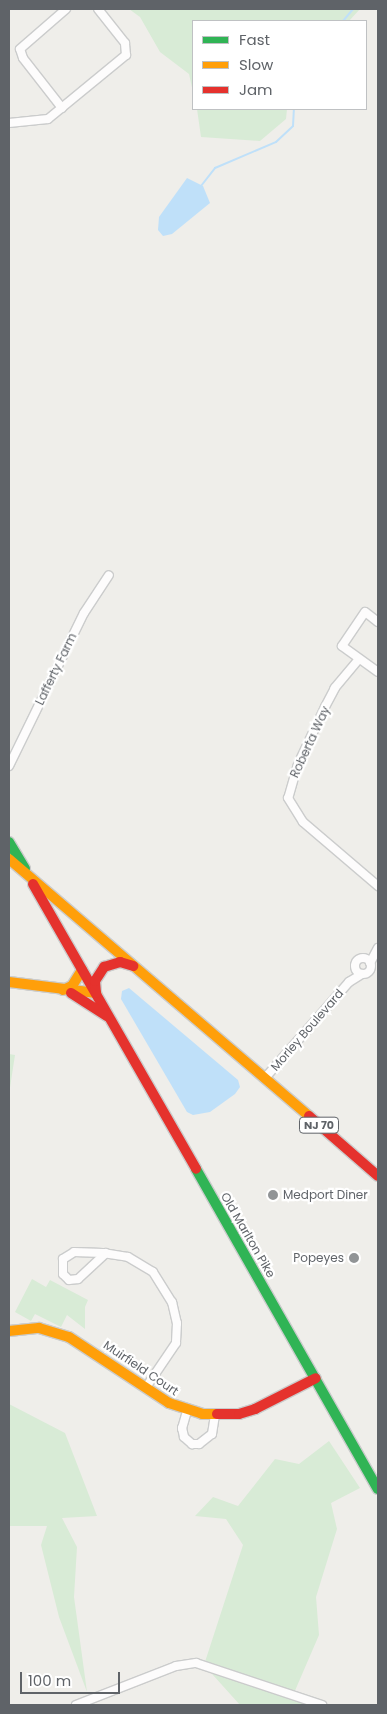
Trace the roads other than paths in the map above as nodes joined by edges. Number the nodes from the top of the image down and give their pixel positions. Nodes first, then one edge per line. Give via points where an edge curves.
1 (66, 9) edge
2 (98, 9) edge
3 (62, 108) junction
4 (9, 123) edge
5 (109, 575) dead end
6 (378, 622) edge
7 (359, 658) junction
8 (377, 669) edge
9 (9, 766) edge
10 (9, 842) edge
11 (9, 859) edge
12 (29, 876) junction
13 (378, 886) edge
14 (377, 949) edge
15 (363, 958) junction
16 (370, 963) junction
17 (135, 967) junction
18 (82, 970) junction
19 (359, 971) junction
20 (9, 982) edge
21 (63, 990) junction
22 (96, 993) junction
23 (113, 1023) junction
24 (264, 1078) junction
25 (378, 1176) edge
26 (106, 1253) junction
27 (9, 1332) edge
28 (316, 1378) junction
29 (147, 1386) junction
30 (187, 1411) junction
31 (215, 1415) junction
32 (378, 1489) edge
33 (100, 1696) junction
34 (76, 1705) edge
35 (102, 1705) edge
36 (322, 1705) edge

1 - 3 street via 20,49 23,58
2 - 3 street via 125,43 126,54
3 - 4 street via 48,119
5 - 9 street, Lafferty Farm via 84,613
6 - 7 street via 365,612 342,646
7 - 8 street
7 - 13 street, Roberta Way via 335,688 298,764 288,798 302,822
10 - 12 main road, Old Marlton Pike
11 - 12 main road, NJ 70
12 - 17 main road, NJ 70
12 - 18 main road, Old Marlton Pike
14 - 15 street
14 - 16 street
15 - 16 street
15 - 19 street via 357,960
16 - 19 street via 370,970
17 - 22 main road via 120,962 104,967 94,980
17 - 24 main road, NJ 70
18 - 21 main road via 72,986
18 - 22 main road, Old Marlton Pike
19 - 24 street, Morley Boulevard
20 - 21 main road
21 - 22 main road
21 - 23 main road via 90,1003
22 - 23 main road, Old Marlton Pike
23 - 28 main road, Old Marlton Pike
24 - 25 main road, NJ 70
26 - 26 street via 74,1252 67,1255 62,1264 63,1274 69,1280 78,1280
26 - 29 street via 141,1263 159,1279 172,1302 177,1323 176,1343
27 - 29 main road, Muirfield Court via 39,1328 69,1337
28 - 31 main road, Muirfield Court via 255,1409
28 - 32 main road, Old Marlton Pike
29 - 30 main road, Muirfield Court via 169,1403
30 - 31 main road, Muirfield Court
30 - 31 street via 182,1428 184,1437 192,1444 199,1444 212,1434
33 - 34 street
33 - 35 street
33 - 36 street via 176,1666 196,1663

